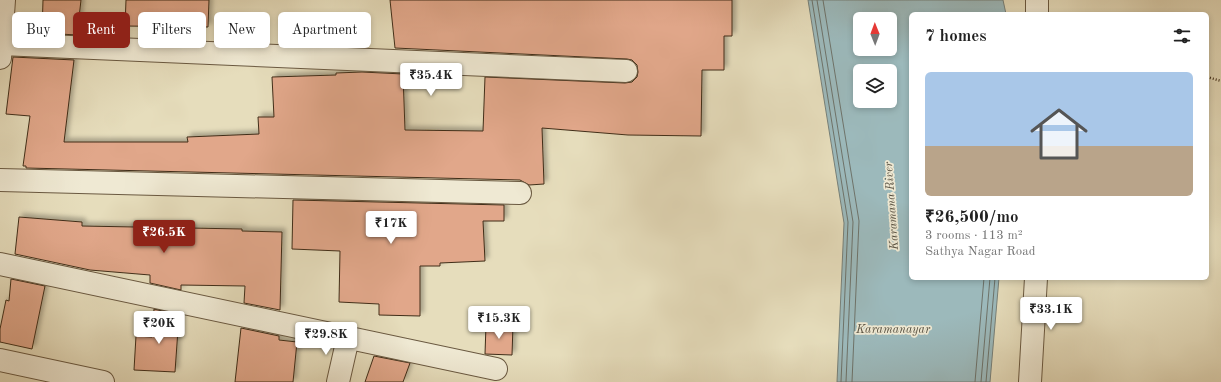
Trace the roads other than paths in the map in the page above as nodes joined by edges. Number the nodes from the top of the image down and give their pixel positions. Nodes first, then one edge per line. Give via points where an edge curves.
1 (4, 0) edge
2 (1036, 0) edge
3 (1038, 12) edge
4 (1, 51) edge
5 (626, 71) dead end
6 (0, 180) edge
7 (520, 193) dead end
8 (0, 264) edge
9 (1036, 280) edge
10 (348, 338) junction
11 (0, 360) edge
12 (496, 369) dead end
13 (103, 382) edge
14 (338, 382) edge
15 (1030, 382) edge

1 - 4 street
2 - 3 street
4 - 5 street
6 - 7 street
8 - 10 street
9 - 15 street
10 - 12 street
10 - 14 street
11 - 13 street

